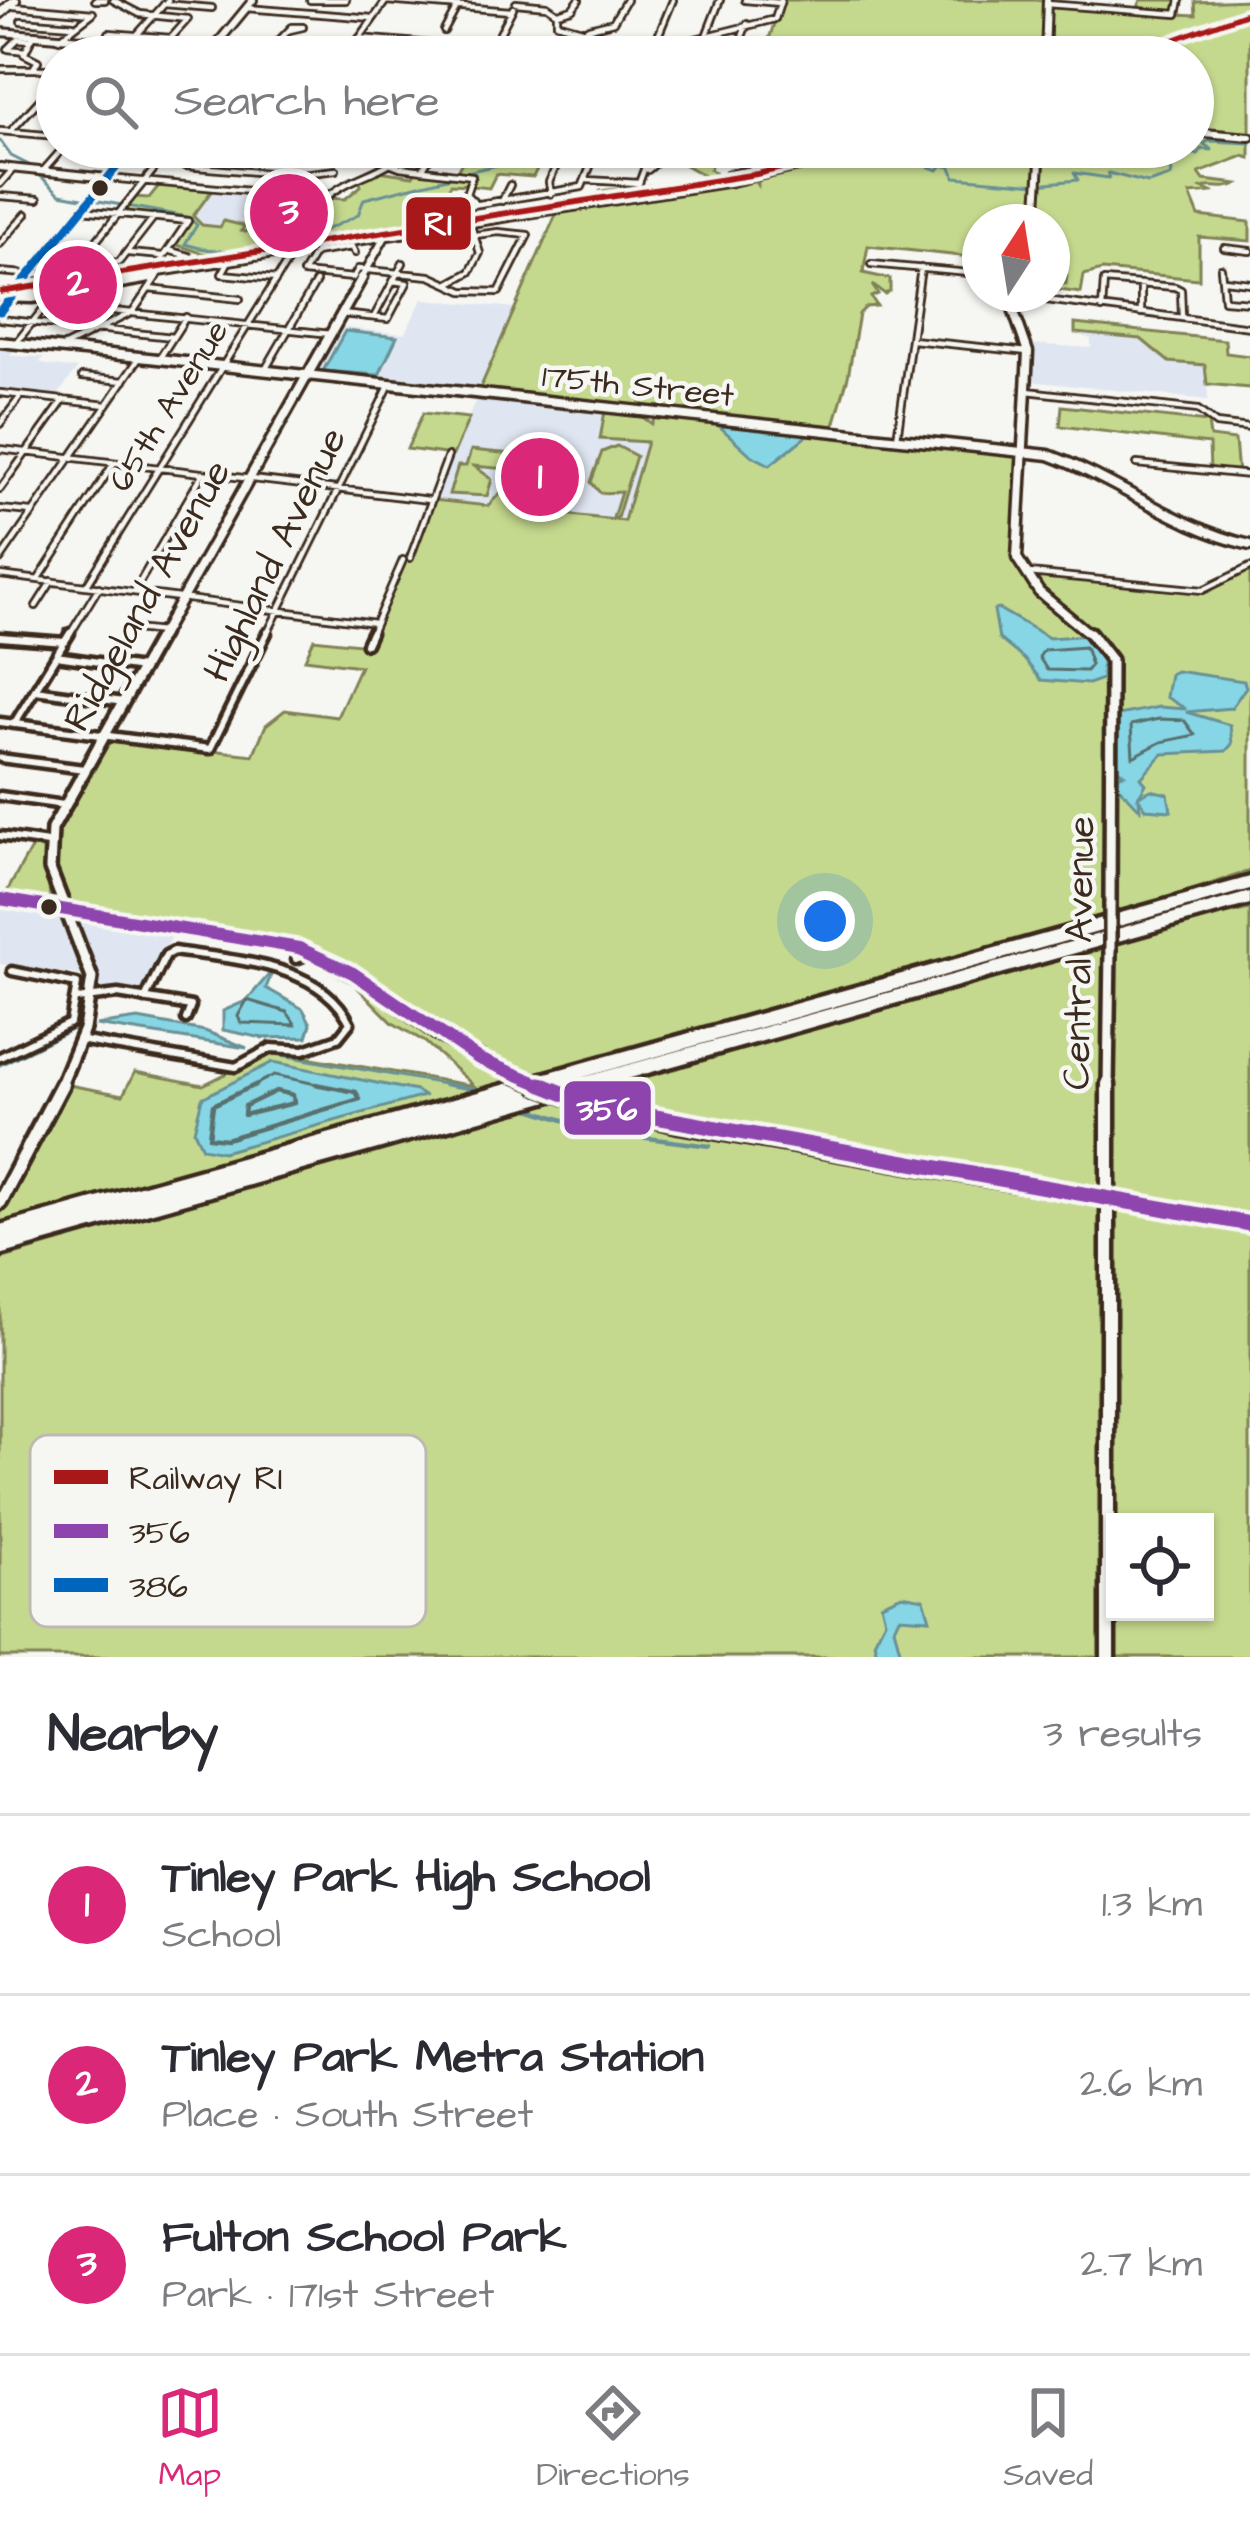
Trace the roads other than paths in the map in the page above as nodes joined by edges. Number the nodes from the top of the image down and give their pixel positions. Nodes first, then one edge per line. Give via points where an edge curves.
1 (95, 0) edge
2 (105, 0) edge
3 (113, 0) edge
4 (253, 0) edge
5 (274, 0) edge
6 (310, 0) edge
7 (348, 0) edge
8 (386, 0) edge
9 (485, 0) edge
10 (579, 0) edge
11 (626, 0) edge
12 (673, 0) edge
13 (720, 0) edge
14 (745, 0) edge
15 (1112, 0) edge
16 (1180, 0) edge
17 (516, 1) edge
18 (781, 1) edge
19 (13, 2) edge
20 (166, 2) edge
21 (1047, 2) edge
22 (195, 3) edge
23 (457, 7) junction
24 (27, 8) junction
25 (212, 8) dead end
26 (246, 8) junction
27 (480, 8) junction
28 (1102, 8) junction
29 (266, 10) junction
30 (512, 11) junction
31 (0, 12) edge
32 (557, 14) junction
33 (154, 16) junction
34 (344, 16) junction
35 (373, 18) junction
36 (21, 21) junction
37 (747, 24) junction
38 (73, 25) junction
39 (115, 25) dead end
40 (290, 30) dead end
41 (444, 31) dead end
42 (584, 31) junction
43 (4, 33) edge
44 (136, 35) junction
45 (62, 36) edge
46 (148, 36) edge
47 (173, 36) edge
48 (224, 36) edge
49 (286, 36) edge
50 (360, 36) edge
51 (499, 36) edge
52 (575, 36) edge
53 (616, 36) edge
54 (658, 36) edge
55 (706, 36) edge
56 (709, 36) edge
57 (742, 36) edge
58 (1046, 36) edge
59 (32, 37) junction
60 (36, 37) edge
61 (26, 51) junction
62 (36, 60) edge
63 (36, 64) edge
64 (34, 67) joint
65 (1, 70) edge
66 (36, 104) edge
67 (0, 131) edge
68 (10, 132) junction
69 (36, 134) edge
70 (1214, 134) edge
71 (1250, 137) edge
72 (0, 167) edge
73 (14, 168) junction
74 (46, 168) edge
75 (116, 168) edge
76 (155, 168) edge
77 (206, 168) edge
78 (380, 168) edge
79 (412, 168) edge
80 (555, 168) edge
81 (590, 168) edge
82 (759, 168) edge
83 (808, 168) edge
84 (1040, 168) edge
85 (336, 170) joint
86 (422, 170) joint
87 (648, 170) dead end
88 (43, 171) junction
89 (728, 174) dead end
90 (108, 178) junction
91 (345, 180) junction
92 (585, 180) junction
93 (145, 181) junction
94 (0, 184) edge
95 (510, 185) dead end
96 (550, 194) junction
97 (0, 196) edge
98 (502, 201) junction
99 (86, 204) junction
100 (1037, 204) edge
101 (121, 210) junction
102 (154, 217) junction
103 (468, 224) junction
104 (474, 235) junction
105 (385, 237) junction
106 (438, 239) dead end
107 (0, 244) edge
108 (1224, 248) dead end
109 (89, 250) junction
110 (333, 250) junction
111 (294, 251) junction
112 (1250, 251) edge
113 (128, 253) junction
114 (166, 253) junction
115 (355, 253) dead end
116 (182, 255) dead end
117 (43, 257) junction
118 (229, 260) junction
119 (387, 262) dead end
120 (403, 262) dead end
121 (871, 264) dead end
122 (417, 265) dead end
123 (91, 266) junction
124 (360, 268) junction
125 (920, 268) junction
126 (1221, 268) dead end
127 (0, 272) edge
128 (382, 272) junction
129 (962, 272) edge
130 (397, 273) junction
131 (158, 274) junction
132 (29, 275) junction
133 (411, 275) junction
134 (277, 279) junction
135 (1222, 280) junction
136 (393, 281) junction
137 (316, 282) dead end
138 (1250, 283) edge
139 (448, 284) junction
140 (1141, 284) junction
141 (148, 289) junction
142 (12, 296) junction
143 (0, 297) edge
144 (384, 298) junction
145 (240, 299) dead end
146 (398, 299) junction
147 (46, 300) junction
148 (1250, 302) edge
149 (1070, 304) edge
150 (1102, 309) junction
151 (133, 311) junction
152 (1014, 312) edge
153 (1142, 313) junction
154 (341, 314) junction
155 (0, 315) edge
156 (186, 317) junction
157 (374, 317) junction
158 (1182, 317) junction
159 (32, 322) junction
160 (248, 324) junction
161 (1250, 327) edge
162 (99, 329) junction
163 (289, 330) junction
164 (331, 334) junction
165 (173, 337) junction
166 (910, 340) junction
167 (0, 342) edge
168 (15, 344) junction
169 (60, 349) junction
170 (1028, 352) junction
171 (140, 357) junction
172 (159, 359) junction
173 (224, 366) junction
174 (265, 370) junction
175 (308, 375) junction
176 (82, 376) dead end
177 (124, 381) junction
178 (390, 384) junction
179 (1025, 391) junction
180 (0, 393) edge
181 (21, 396) junction
182 (64, 400) junction
183 (107, 405) junction
184 (0, 424) edge
185 (1250, 428) edge
186 (897, 438) junction
187 (0, 449) edge
188 (1022, 451) junction
189 (27, 452) junction
190 (448, 456) dead end
191 (70, 458) junction
192 (114, 463) junction
193 (1136, 464) dead end
194 (158, 468) junction
195 (203, 473) junction
196 (1250, 475) edge
197 (249, 478) junction
198 (0, 489) edge
199 (340, 489) junction
200 (429, 500) junction
201 (0, 509) edge
202 (32, 512) junction
203 (1250, 545) edge
204 (0, 560) edge
205 (1250, 567) edge
206 (1025, 573) junction
207 (3, 575) edge
208 (38, 580) junction
209 (52, 581) junction
210 (0, 584) edge
211 (86, 586) junction
212 (99, 587) junction
213 (134, 592) junction
214 (182, 598) junction
215 (36, 606) dead end
216 (280, 610) junction
217 (375, 623) junction
218 (135, 629) dead end
219 (162, 632) junction
220 (0, 637) edge
221 (65, 642) junction
222 (366, 644) dead end
223 (56, 656) junction
224 (143, 668) junction
225 (35, 690) junction
226 (124, 702) junction
227 (0, 722) edge
228 (14, 724) junction
229 (105, 735) junction
230 (0, 758) edge
231 (84, 770) junction
232 (0, 796) edge
233 (64, 805) junction
234 (0, 836) edge
235 (48, 843) junction
236 (1250, 883) edge
237 (55, 890) junction
238 (1250, 898) edge
239 (0, 899) edge
240 (35, 905) junction
241 (1250, 907) edge
242 (62, 909) junction
243 (88, 913) junction
244 (1151, 922) junction
245 (71, 926) junction
246 (295, 953) junction
247 (12, 971) dead end
248 (286, 972) junction
249 (92, 998) junction
250 (77, 999) junction
251 (145, 999) junction
252 (185, 1019) dead end
253 (79, 1040) junction
254 (0, 1058) edge
255 (1106, 1199) junction
256 (0, 1202) edge
257 (1250, 1224) edge
258 (0, 1233) edge
259 (0, 1247) edge
260 (1108, 1657) edge

1 - 2 street
3 - 33 street
4 - 26 street
5 - 29 street
6 - 7 street
7 - 34 street
8 - 23 street
8 - 35 street
9 - 27 street
10 - 32 street
11 - 42 street via 613,22
12 - 54 street
13 - 55 street
14 - 18 street
15 - 28 street
16 - 28 street via 1180,13
17 - 30 street
17 - 32 street
18 - 37 street via 775,19
19 - 24 street
19 - 31 main road
20 - 22 street
20 - 33 street
21 - 28 street
21 - 58 street
22 - 25 street
23 - 27 street
23 - 41 street
24 - 36 street
24 - 38 street via 93,13
26 - 29 street
26 - 48 street
27 - 30 street
29 - 34 street
30 - 51 street
32 - 42 street via 556,23
33 - 44 street
33 - 47 street via 188,20
34 - 35 street
35 - 50 street
36 - 38 street
36 - 43 street
37 - 56 street
37 - 57 street
38 - 45 street
39 - 44 street via 109,33
40 - 49 street
42 - 52 street
42 - 53 street
43 - 59 main road
44 - 46 street
59 - 60 main road
59 - 61 street
59 - 61 street via 8,49
61 - 62 street
63 - 64 street
64 - 65 street
66 - 68 street
67 - 68 street
68 - 69 street
70 - 71 main road
72 - 73 street
73 - 88 street
73 - 94 street
74 - 88 street
75 - 90 street
76 - 93 street
77 - 85 street via 293,176
78 - 91 street
79 - 86 street
80 - 96 street
81 - 92 street
82 - 89 street
83 - 103 street
84 - 100 street
85 - 91 street
86 - 98 street via 468,175 474,179 466,194 475,205
87 - 92 street via 639,183
88 - 90 street
90 - 93 street
90 - 99 street
91 - 93 street via 326,198
92 - 96 street via 579,189
93 - 101 street
95 - 98 street
96 - 98 street
97 - 107 street via 38,199
99 - 101 street
99 - 117 street
101 - 102 street
101 - 109 street
102 - 113 street
102 - 114 street via 188,221
103 - 104 street
103 - 105 street
104 - 106 street
104 - 139 street via 481,249 473,269
104 - 139 street via 528,235 499,292
105 - 110 street
105 - 124 street, Ridgeland Avenue
108 - 112 street
109 - 117 street
109 - 123 street
110 - 111 street
110 - 115 street
110 - 124 street via 315,253 303,273 353,278
111 - 118 street
111 - 134 street, 65th Avenue
113 - 114 street
113 - 123 street
114 - 116 street
114 - 131 street
117 - 132 street
118 - 131 street
118 - 134 street via 222,274
119 - 128 street
120 - 130 street
121 - 125 street
122 - 133 street
123 - 132 street
124 - 128 street
124 - 154 street, Ridgeland Avenue
125 - 129 street
125 - 166 street
126 - 135 street
127 - 132 street
128 - 130 street
130 - 133 street
130 - 136 street
131 - 141 street
131 - 147 street
132 - 142 street
133 - 139 street
134 - 160 street, 65th Avenue
135 - 138 street
135 - 148 street via 1223,300
136 - 144 street
136 - 146 street via 407,283
137 - 163 street
140 - 150 street via 1102,281
140 - 153 street
140 - 158 street via 1180,289
141 - 145 street
141 - 151 street
142 - 143 street
142 - 147 street
142 - 155 street
144 - 146 street
144 - 157 street
146 - 157 street via 388,319
147 - 151 street
147 - 159 street
149 - 150 street
150 - 153 street
151 - 156 street
151 - 162 street
152 - 170 street
153 - 158 street
154 - 157 street
154 - 164 street, Ridgeland Avenue
155 - 159 street
156 - 160 street
156 - 165 street
158 - 161 street
159 - 162 street
159 - 168 street
160 - 163 street
160 - 173 street, 65th Avenue
162 - 165 street
162 - 169 street
163 - 164 street
163 - 174 street
164 - 175 street, Ridgeland Avenue
165 - 172 street
166 - 170 street
166 - 186 street
167 - 168 street, 175th Street
168 - 169 street, 175th Street
169 - 171 street, 175th Street
170 - 179 street
171 - 172 street, 175th Street
171 - 177 street
172 - 173 street, 175th Street
173 - 174 street, 175th Street
173 - 194 street, 65th Avenue
174 - 175 street, 175th Street
175 - 178 street, 175th Street
175 - 197 street, Ridgeland Avenue
176 - 177 street
177 - 183 street
178 - 186 street, 175th Street
178 - 199 street, Highland Avenue
179 - 185 street via 1200,410 1219,425
179 - 188 street
180 - 181 street
181 - 182 street
181 - 184 street
182 - 183 street
182 - 189 street
183 - 191 street
186 - 188 street, 175th Street
187 - 189 street
188 - 203 street, 175th Street via 1076,463 1189,530
188 - 206 street via 1017,558
189 - 191 street
189 - 198 street
190 - 200 street
191 - 192 street
191 - 202 street
192 - 194 street
192 - 208 street
193 - 196 street
194 - 195 street
194 - 211 street, 65th Avenue
195 - 197 street
195 - 213 street
197 - 199 street
197 - 214 street, Ridgeland Avenue
199 - 200 street
199 - 216 street, Highland Avenue
200 - 217 street
201 - 202 street
202 - 204 street
205 - 206 street via 1203,590
206 - 255 street, Central Avenue, bridge via 1112,660
207 - 208 street
207 - 210 street
208 - 209 street
209 - 211 street
209 - 215 street
211 - 212 street
212 - 213 street
212 - 221 street
213 - 214 street
214 - 216 street
214 - 219 street, Ridgeland Avenue
216 - 217 street
216 - 229 street, Highland Avenue via 210,749
217 - 222 street
218 - 219 street
219 - 224 street, Ridgeland Avenue
220 - 221 street
221 - 223 street
223 - 224 street
223 - 225 street
224 - 226 street, Ridgeland Avenue
225 - 226 street
225 - 228 street
226 - 229 street, Ridgeland Avenue
227 - 228 street
228 - 229 street
229 - 231 street, Ridgeland Avenue
230 - 231 street
231 - 233 street, Ridgeland Avenue
232 - 233 street
233 - 235 street, Ridgeland Avenue
234 - 235 street
235 - 237 street
236 - 258 highway
237 - 240 street
237 - 242 street
238 - 244 highway
239 - 240 street
240 - 242 street
241 - 244 highway
242 - 243 street
242 - 245 street
243 - 245 street
243 - 246 street
244 - 259 highway
245 - 249 street via 91,969
246 - 248 street
246 - 255 street, bridge via 353,973 454,1045 572,1099
247 - 250 street via 73,980
248 - 251 street via 169,952
248 - 253 street via 348,1013 343,1036 230,1067
249 - 250 street
249 - 251 street
249 - 253 street
250 - 254 street via 70,1023
251 - 252 street via 193,1002
253 - 256 street
255 - 257 street
255 - 260 street, Central Avenue

